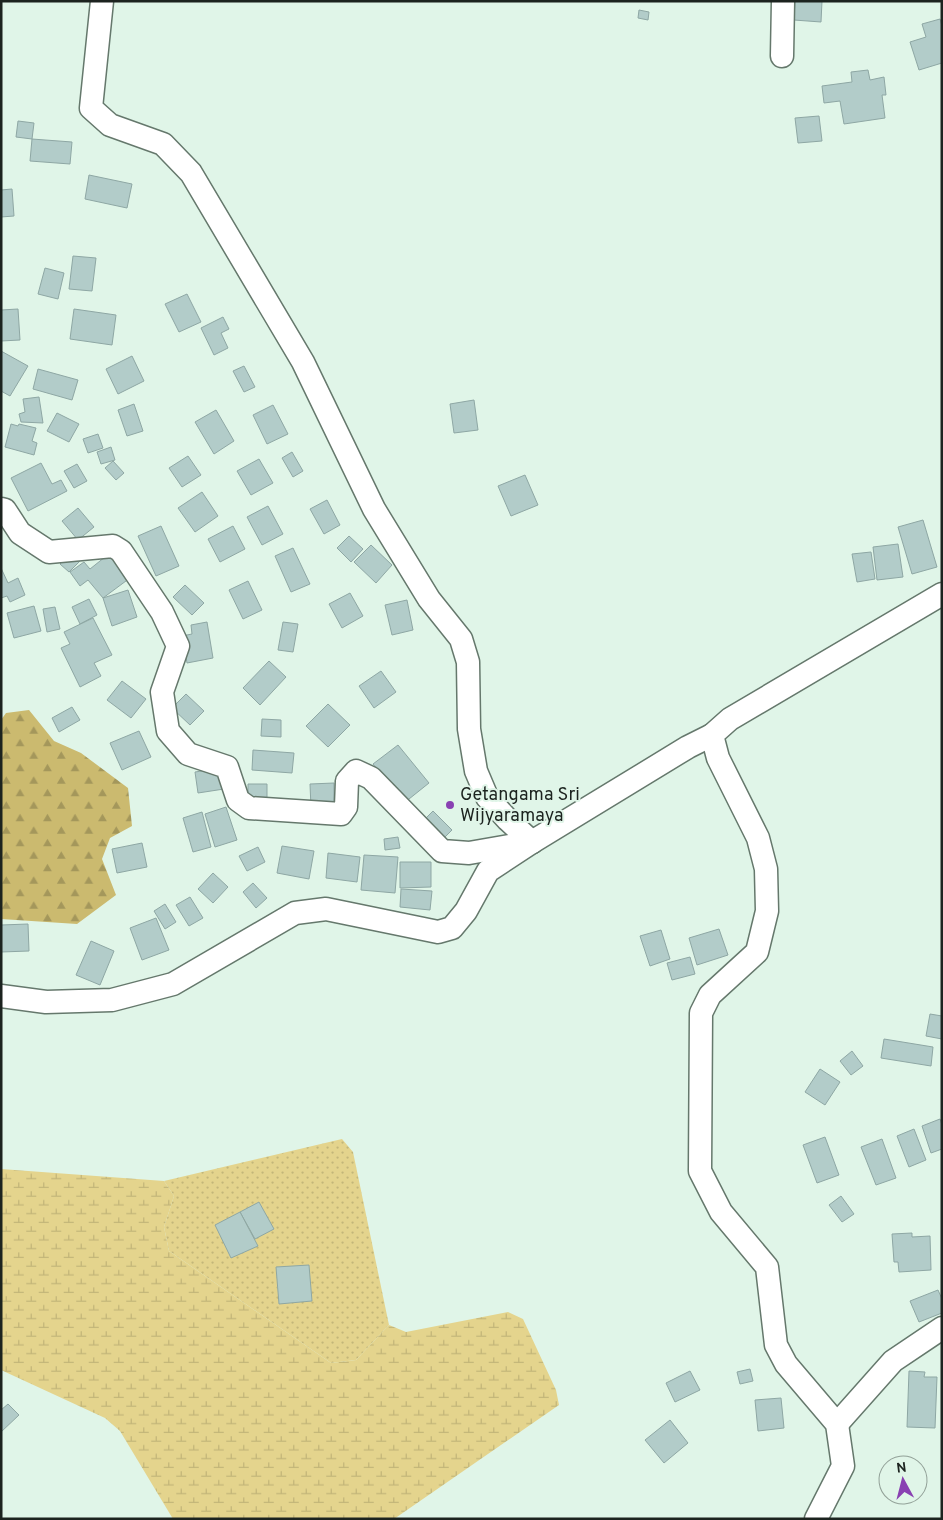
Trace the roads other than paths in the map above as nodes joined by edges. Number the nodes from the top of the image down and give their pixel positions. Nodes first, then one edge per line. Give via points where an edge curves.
1 (102, 1) edge
2 (783, 1) edge
3 (782, 56) dead end
4 (1, 509) edge
5 (942, 594) edge
6 (712, 734) junction
7 (532, 842) junction
8 (1, 996) edge
9 (942, 1328) edge
10 (837, 1424) junction
11 (816, 1519) edge

1 - 7 street via 91,108 110,125 163,144 191,173 303,362 374,509 429,599 461,639 468,662 469,729 476,771 487,797
2 - 3 street
4 - 7 street via 5,510 20,533 49,552 113,546 121,551 162,612 178,646 162,692 168,731 188,754 227,767 238,800 249,808 340,814 346,806 347,781 356,771 371,778 442,851 469,853
5 - 6 street via 730,719
6 - 7 street
6 - 10 street via 718,758 758,838 766,869 768,911 757,952 710,994 701,1013 700,1171 721,1212 767,1267 776,1346 782,1358
7 - 8 street via 488,871 466,912 452,928 438,932 326,909 296,912 173,984 112,1000 46,1002
9 - 10 street via 893,1362
10 - 11 street via 843,1466

